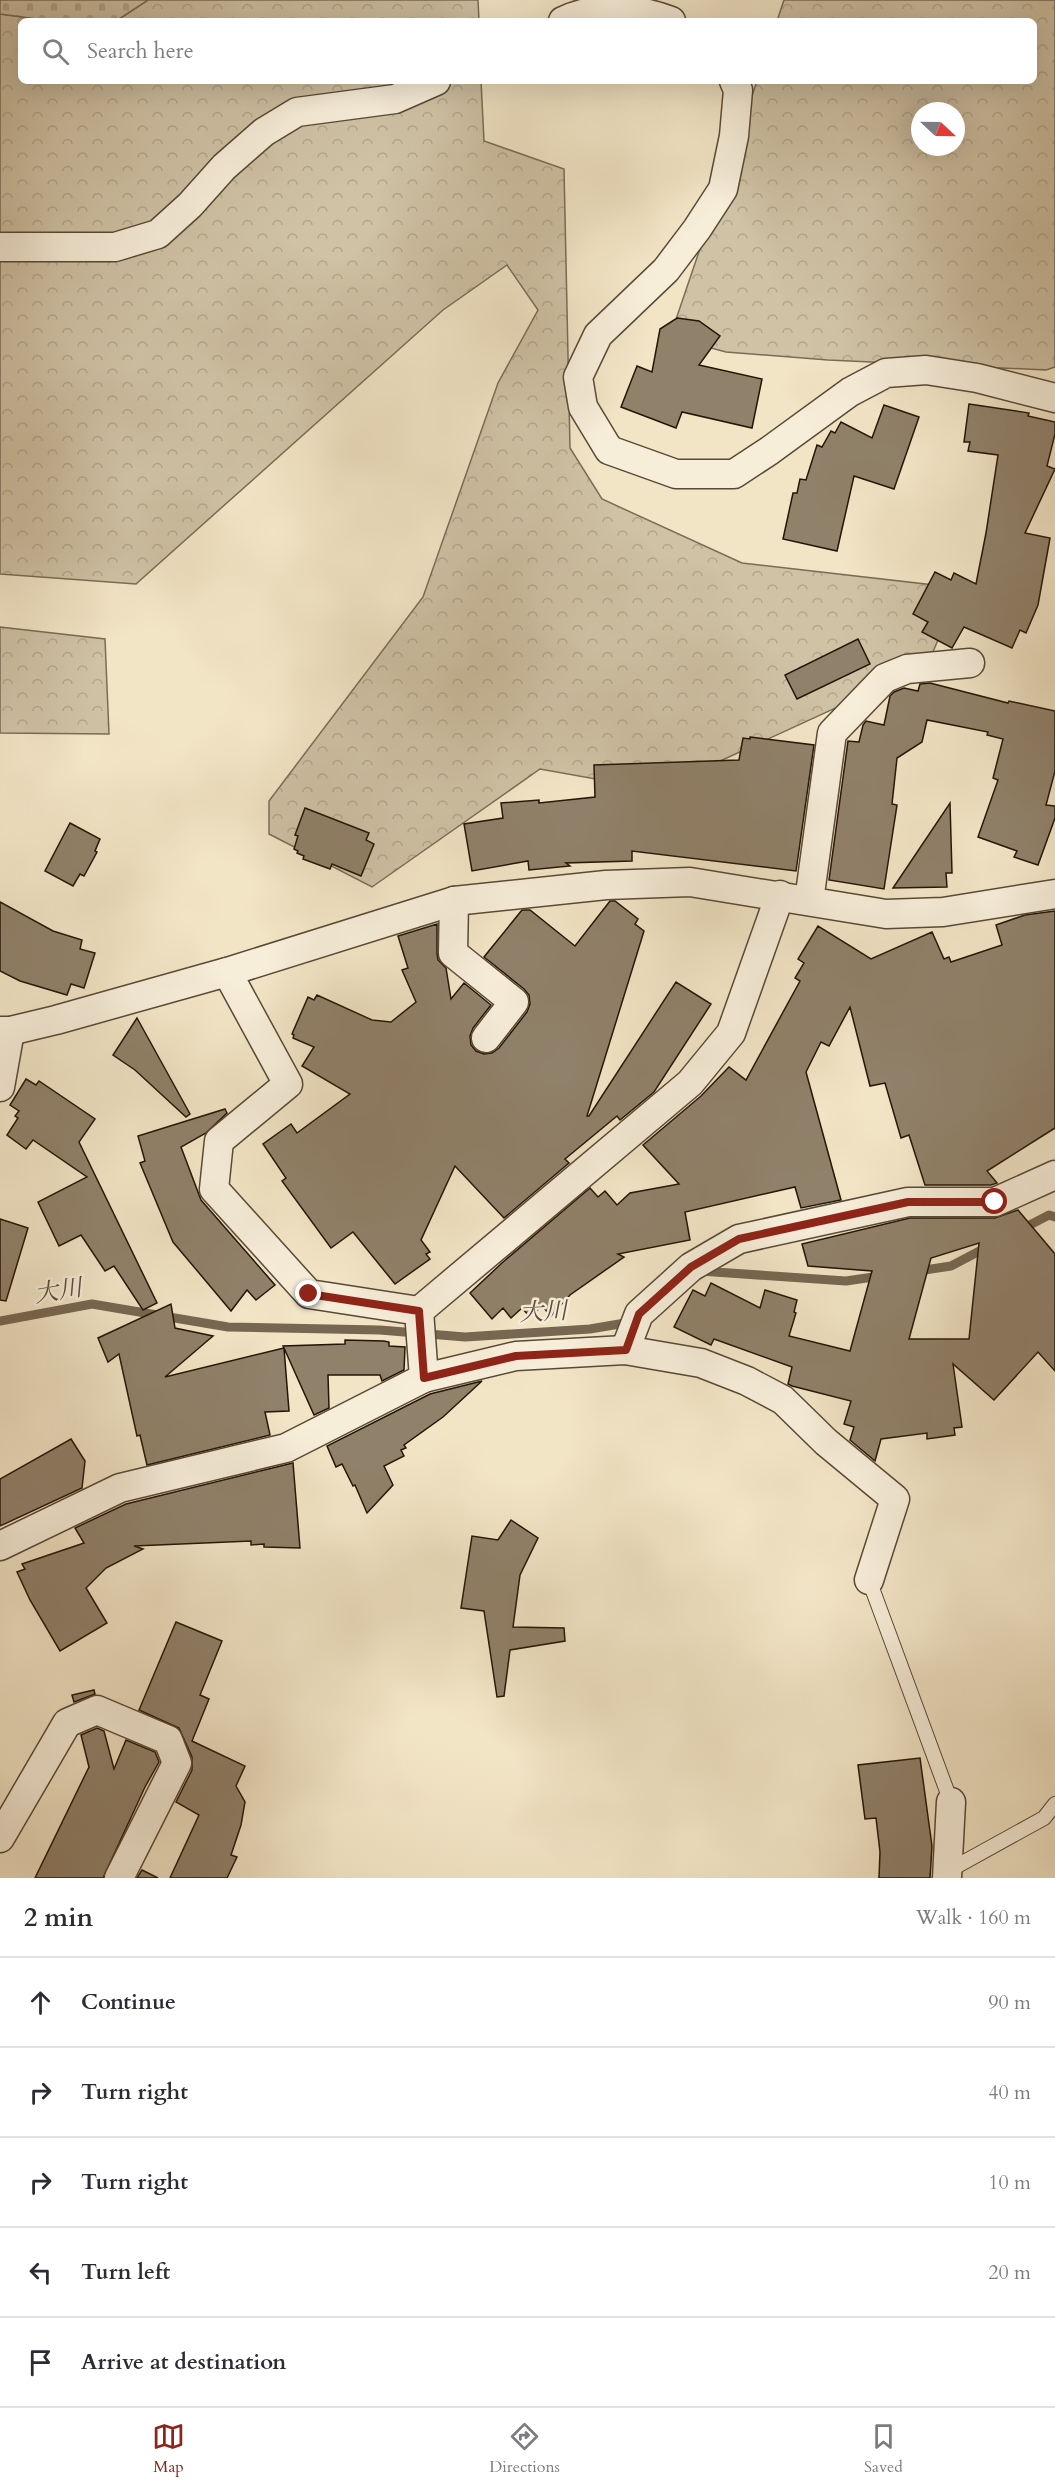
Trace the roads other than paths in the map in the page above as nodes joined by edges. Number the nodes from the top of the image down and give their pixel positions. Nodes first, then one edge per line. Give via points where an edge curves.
1 (569, 18) edge
2 (663, 18) edge
3 (429, 84) edge
4 (735, 84) edge
5 (0, 247) edge
6 (1055, 398) edge
7 (970, 663) dead end
8 (1055, 894) edge
9 (780, 895) junction
10 (453, 901) junction
11 (809, 901) junction
12 (227, 972) junction
13 (5, 1031) edge
14 (486, 1038) dead end
15 (0, 1087) edge
16 (1055, 1175) edge
17 (419, 1311) junction
18 (626, 1350) junction
19 (424, 1378) junction
20 (0, 1546) edge
21 (868, 1580) joint
22 (951, 1802) joint
23 (1055, 1804) edge
24 (0, 1838) edge
25 (947, 1875) edge
26 (119, 1878) edge

1 - 2 street via 611,10
3 - 5 street via 395,99 297,112 264,132 224,167 158,234 115,247
4 - 6 street via 734,136 723,189 666,270 598,334 578,376 584,407 609,450 676,474 734,474 850,392 886,374 926,370
7 - 11 street via 907,669 885,678 832,733
8 - 11 street via 943,912 886,914
9 - 10 street via 690,882 606,885
9 - 11 street
9 - 17 street via 731,1033 690,1083
10 - 12 street
10 - 14 street via 453,953 514,1002
12 - 13 street
12 - 17 street via 288,1084 219,1141 214,1189 309,1294
13 - 15 street
16 - 18 street via 995,1202 908,1202 739,1239 691,1267 639,1314
17 - 19 street
18 - 19 street via 516,1356
18 - 21 street via 701,1363 783,1400 895,1499
19 - 20 street via 286,1448 120,1488
21 - 22 lane
22 - 25 street
23 - 25 lane via 1044,1818
24 - 26 street via 67,1723 97,1710 168,1740 177,1763

